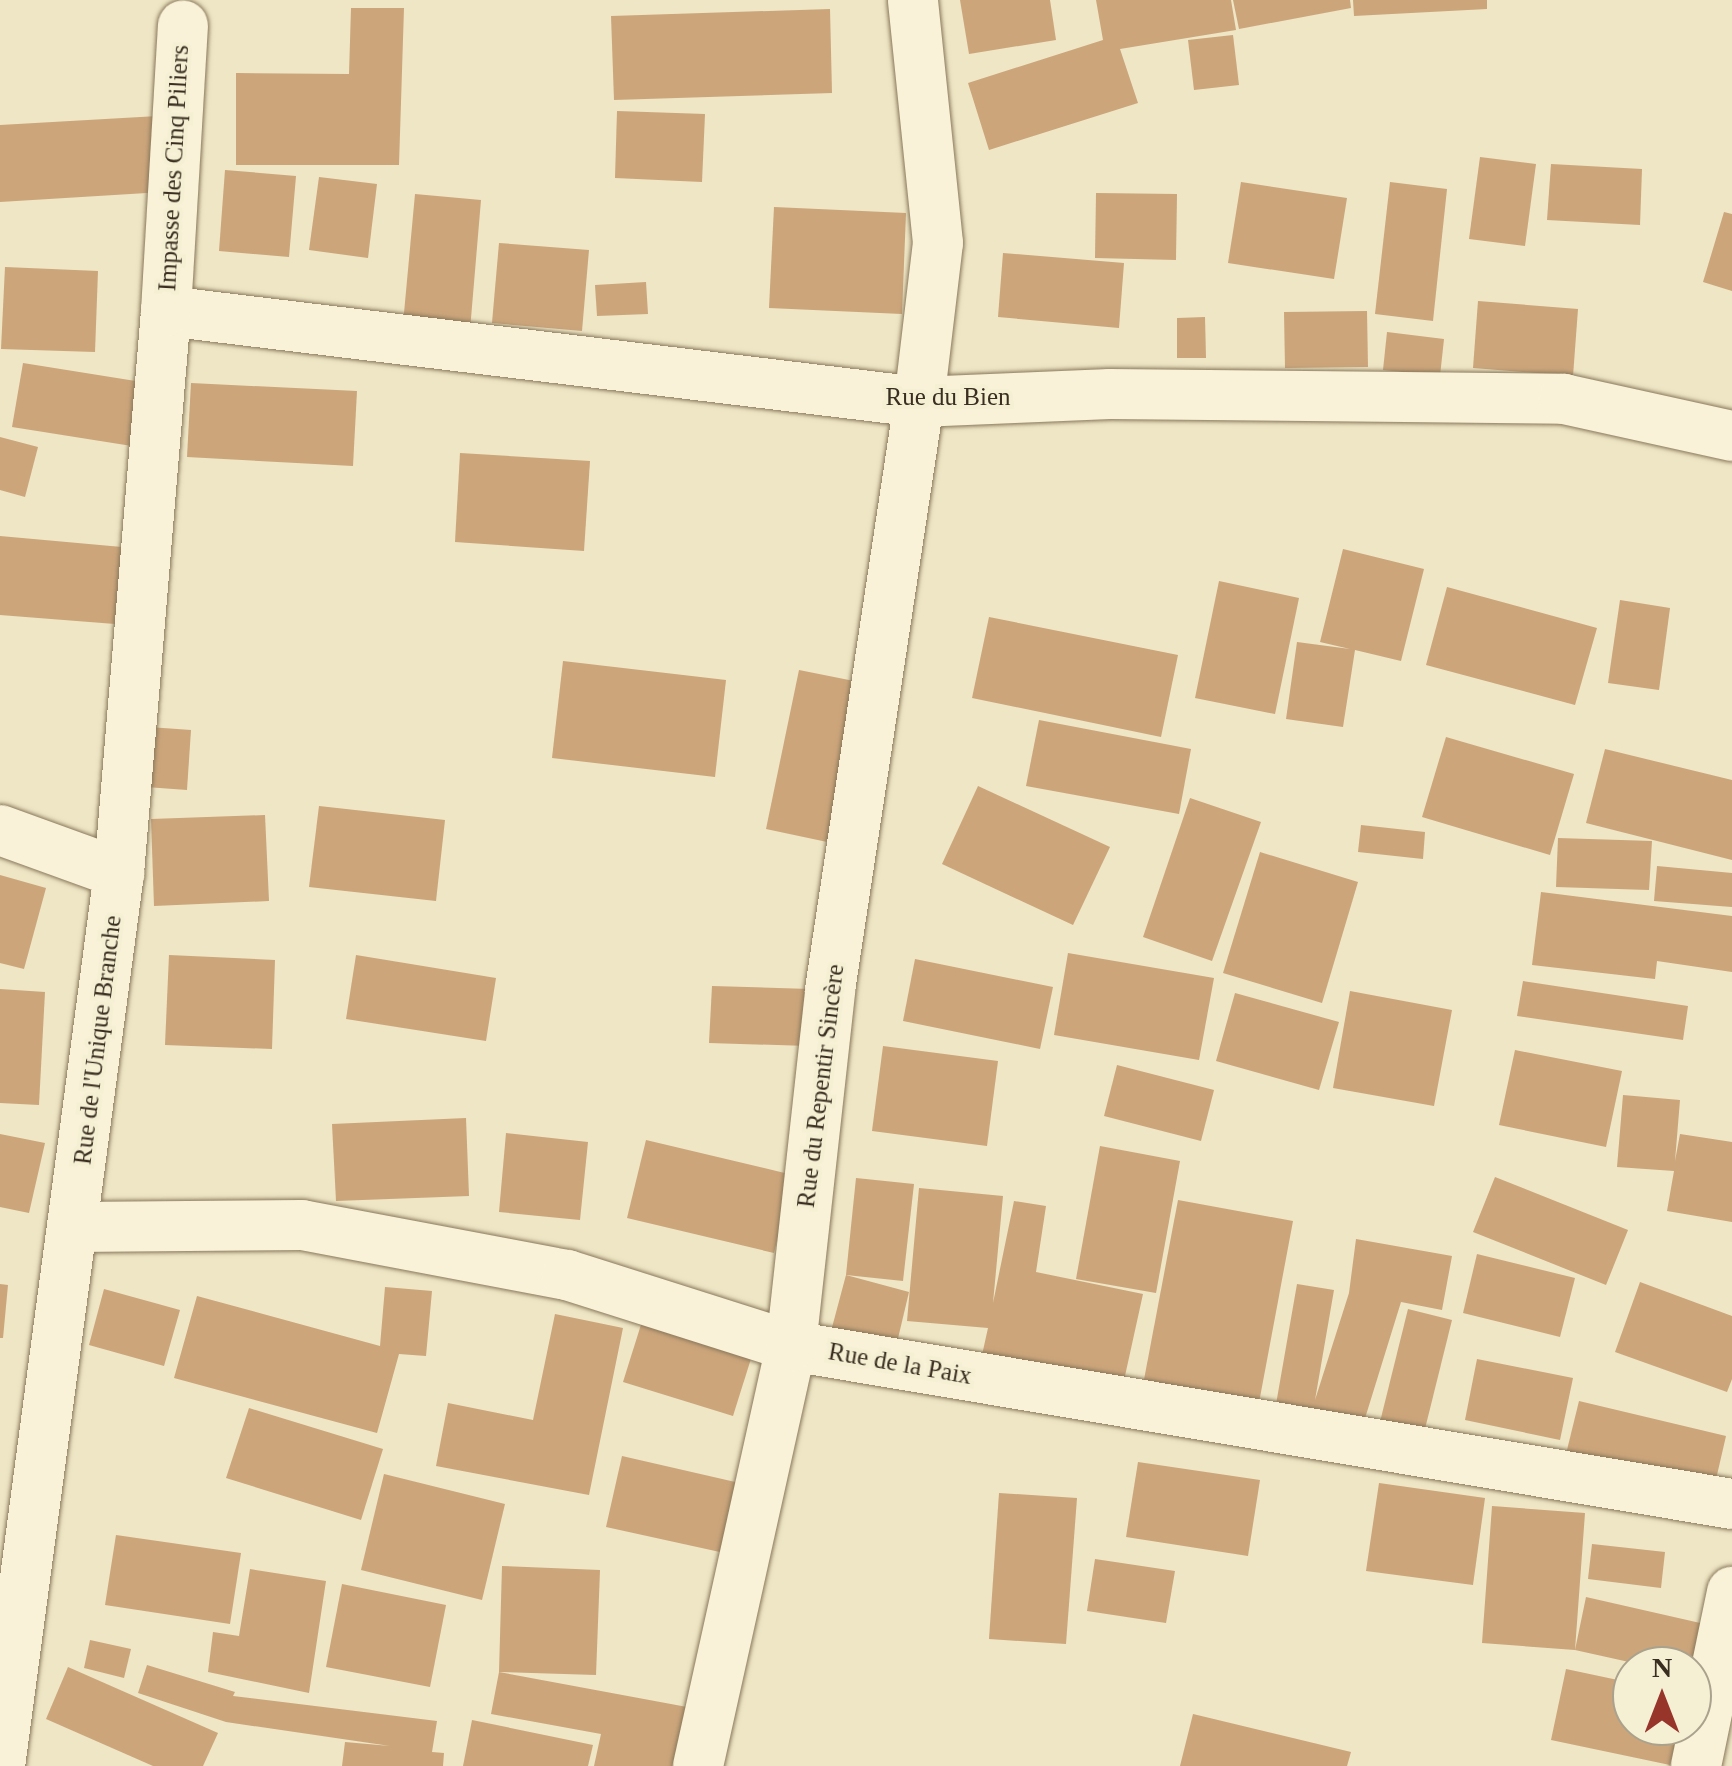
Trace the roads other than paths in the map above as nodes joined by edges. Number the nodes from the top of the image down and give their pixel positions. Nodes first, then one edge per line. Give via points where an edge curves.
1 (913, 0) edge
2 (183, 26) dead end
3 (166, 311) junction
4 (920, 402) junction
5 (1732, 436) edge
6 (0, 830) edge
7 (119, 873) junction
8 (74, 1228) junction
9 (791, 1346) junction
10 (1732, 1504) edge
11 (1732, 1592) edge
12 (0, 1766) edge
13 (698, 1766) edge
14 (1696, 1766) edge

1 - 4 street, Rue du Repentir Sincère via 938,244
2 - 3 street, Impasse des Cinq Piliers
3 - 4 street, Rue du Bien
3 - 7 street, Rue de l'Unique Branche
4 - 5 street, Rue du Bien via 1110,394 1564,399
4 - 9 street, Rue du Repentir Sincère via 830,990
6 - 7 street
7 - 8 street, Rue de l'Unique Branche
8 - 9 street, Rue de la Paix via 302,1225 566,1276
8 - 12 street, Rue de l'Unique Branche
9 - 10 street, Rue de la Paix
9 - 13 street, Rue du Repentir Sincère
11 - 14 street

